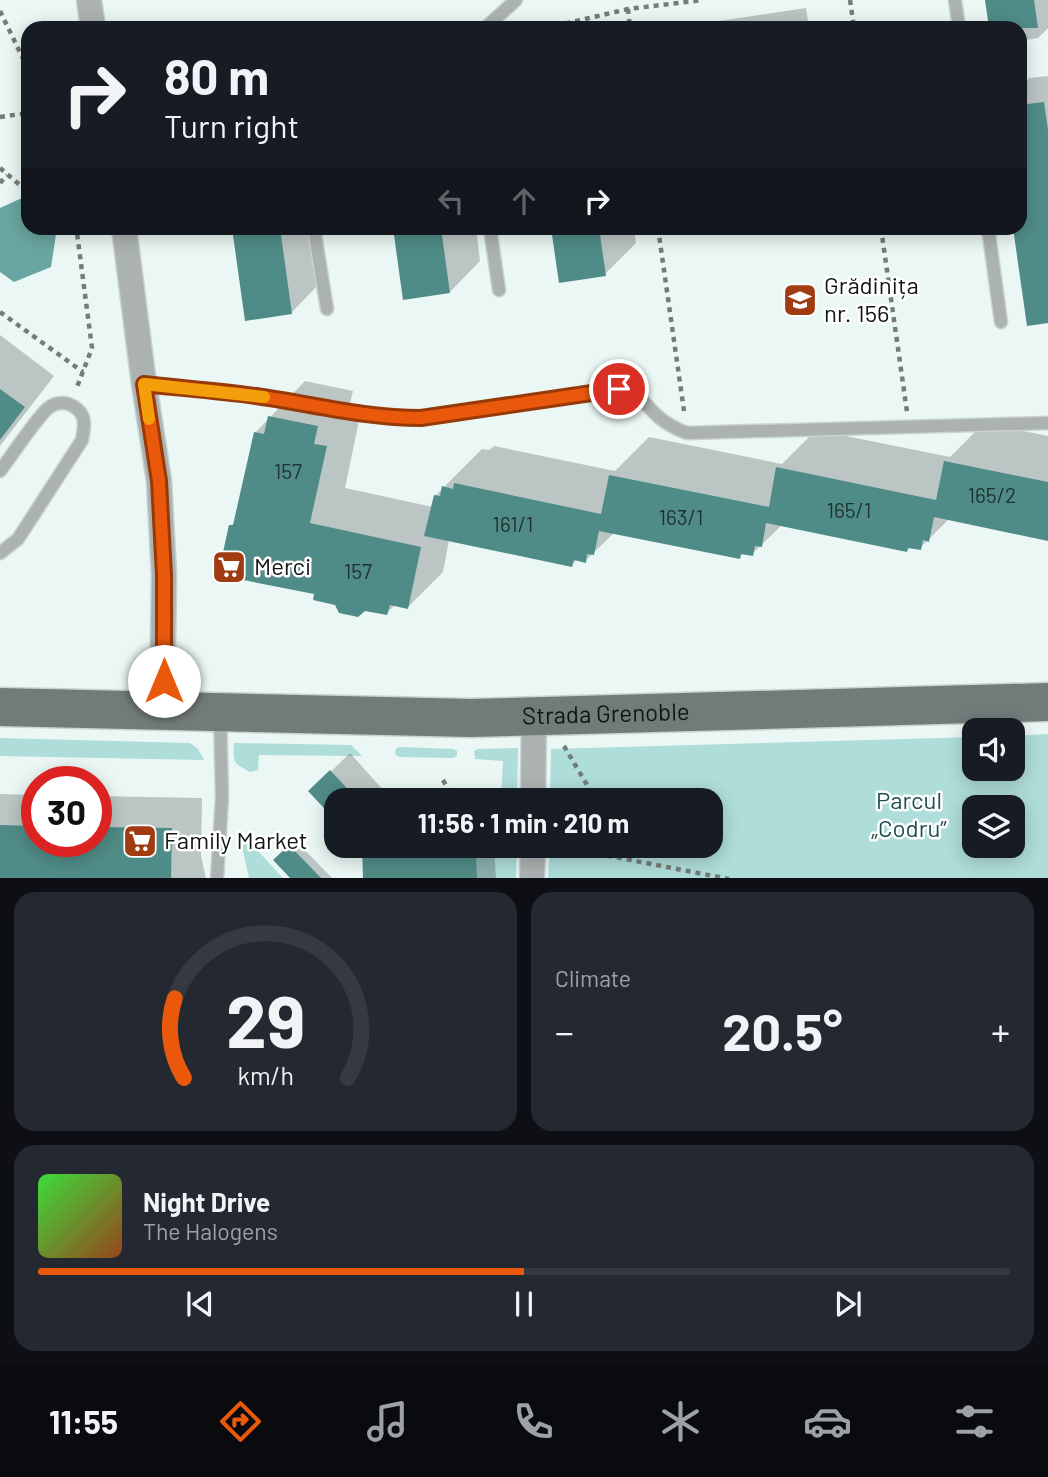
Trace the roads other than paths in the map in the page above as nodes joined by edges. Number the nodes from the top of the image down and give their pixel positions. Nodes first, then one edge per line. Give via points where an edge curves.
1 (89, 0) edge
2 (516, 0) edge
3 (955, 0) edge
4 (92, 21) edge
5 (493, 21) edge
6 (958, 21) edge
7 (125, 235) edge
8 (315, 235) edge
9 (491, 235) edge
10 (989, 235) edge
11 (499, 289) dead end
12 (327, 309) dead end
13 (1001, 322) dead end
14 (144, 384) junction
15 (1048, 423) edge
16 (0, 471) edge
17 (0, 553) edge
18 (1048, 702) edge
19 (0, 706) edge
20 (162, 710) junction
21 (220, 710) junction
22 (534, 717) junction
23 (533, 788) edge
24 (217, 878) edge

1 - 4 street
2 - 5 lane
3 - 6 lane
7 - 14 street
8 - 12 lane
9 - 11 lane
10 - 13 lane
14 - 15 lane via 399,418 619,389 635,391 663,422 687,433
14 - 20 street via 159,481 164,562
16 - 17 lane via 48,408 60,402 81,412 85,424 82,440 18,539
18 - 22 main road, Strada Grenoble
19 - 20 main road, Strada Grenoble
20 - 21 main road, Strada Grenoble
21 - 22 main road, Strada Grenoble
21 - 24 lane via 222,797
22 - 23 street

